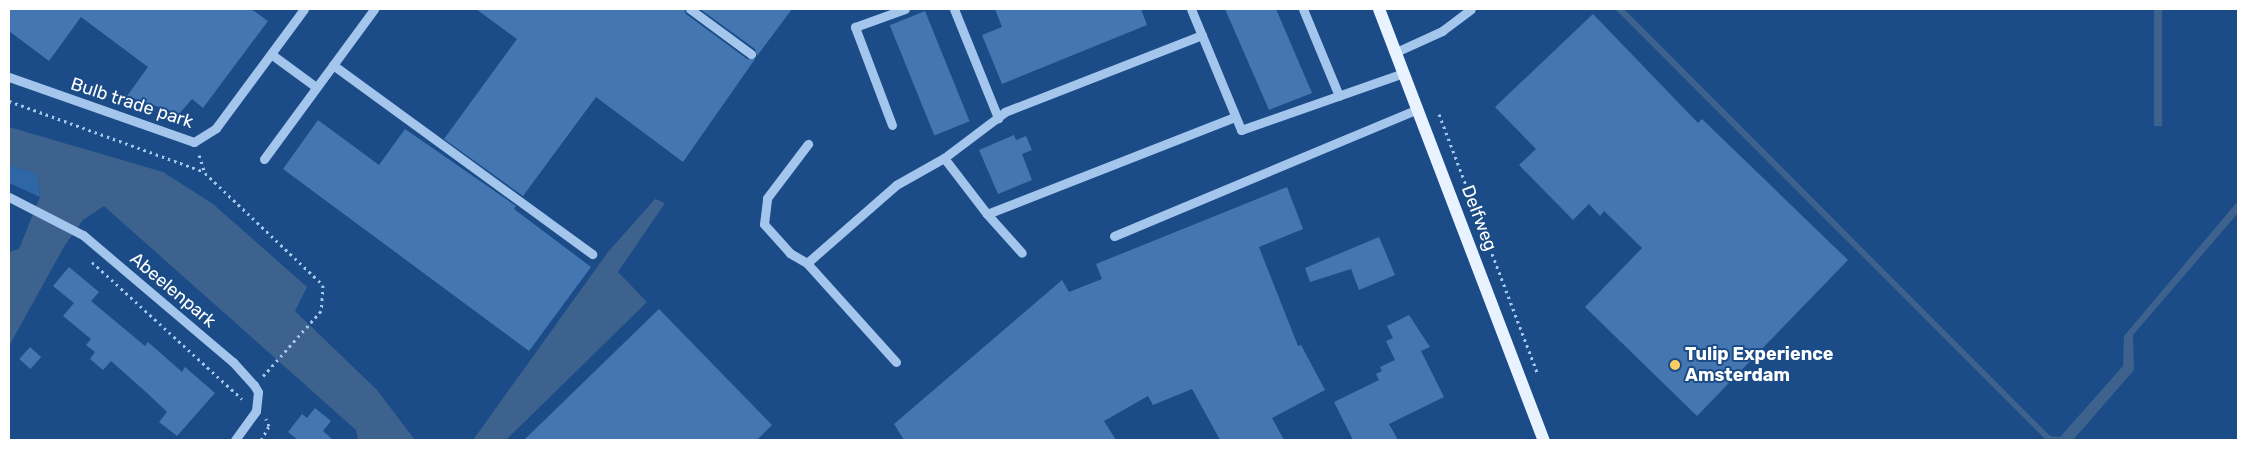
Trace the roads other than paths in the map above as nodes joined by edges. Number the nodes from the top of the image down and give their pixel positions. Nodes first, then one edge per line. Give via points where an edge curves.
1 (304, 9) edge
2 (374, 9) edge
3 (690, 9) edge
4 (905, 9) edge
5 (954, 9) edge
6 (1191, 9) edge
7 (1304, 9) edge
8 (1379, 9) edge
9 (1471, 9) edge
10 (1202, 36) junction
11 (1396, 52) junction
12 (271, 54) junction
13 (751, 54) dead end
14 (333, 65) junction
15 (1404, 73) junction
16 (9, 77) edge
17 (316, 87) junction
18 (1339, 96) junction
19 (1418, 110) junction
20 (1235, 117) junction
21 (998, 118) junction
22 (892, 125) dead end
23 (808, 144) dead end
24 (944, 158) junction
25 (264, 159) dead end
26 (9, 198) edge
27 (986, 214) junction
28 (1114, 236) dead end
29 (1022, 253) dead end
30 (592, 254) dead end
31 (807, 264) junction
32 (896, 362) dead end
33 (235, 440) edge
34 (1544, 440) edge

1 - 12 street, Bulb trade park
2 - 14 street
3 - 13 street
4 - 22 street via 856,27
5 - 21 street
6 - 10 street
7 - 18 street
8 - 11 main road, Delfweg
9 - 11 street via 1442,32
10 - 20 street
10 - 21 street
11 - 15 main road, Delfweg
12 - 16 street, Bulb trade park via 216,128 194,142
12 - 17 street
14 - 17 street
14 - 30 street
15 - 18 street
15 - 19 main road, Delfweg
17 - 25 street
18 - 20 street via 1241,130
19 - 28 street
19 - 34 main road, Delfweg
20 - 27 street
21 - 24 street
23 - 31 street via 767,198 764,224 790,252
24 - 27 street
24 - 31 street via 896,185
26 - 33 street, Abeelenpark via 30,205 83,235 233,362 258,392 256,411
27 - 29 street
31 - 32 street

